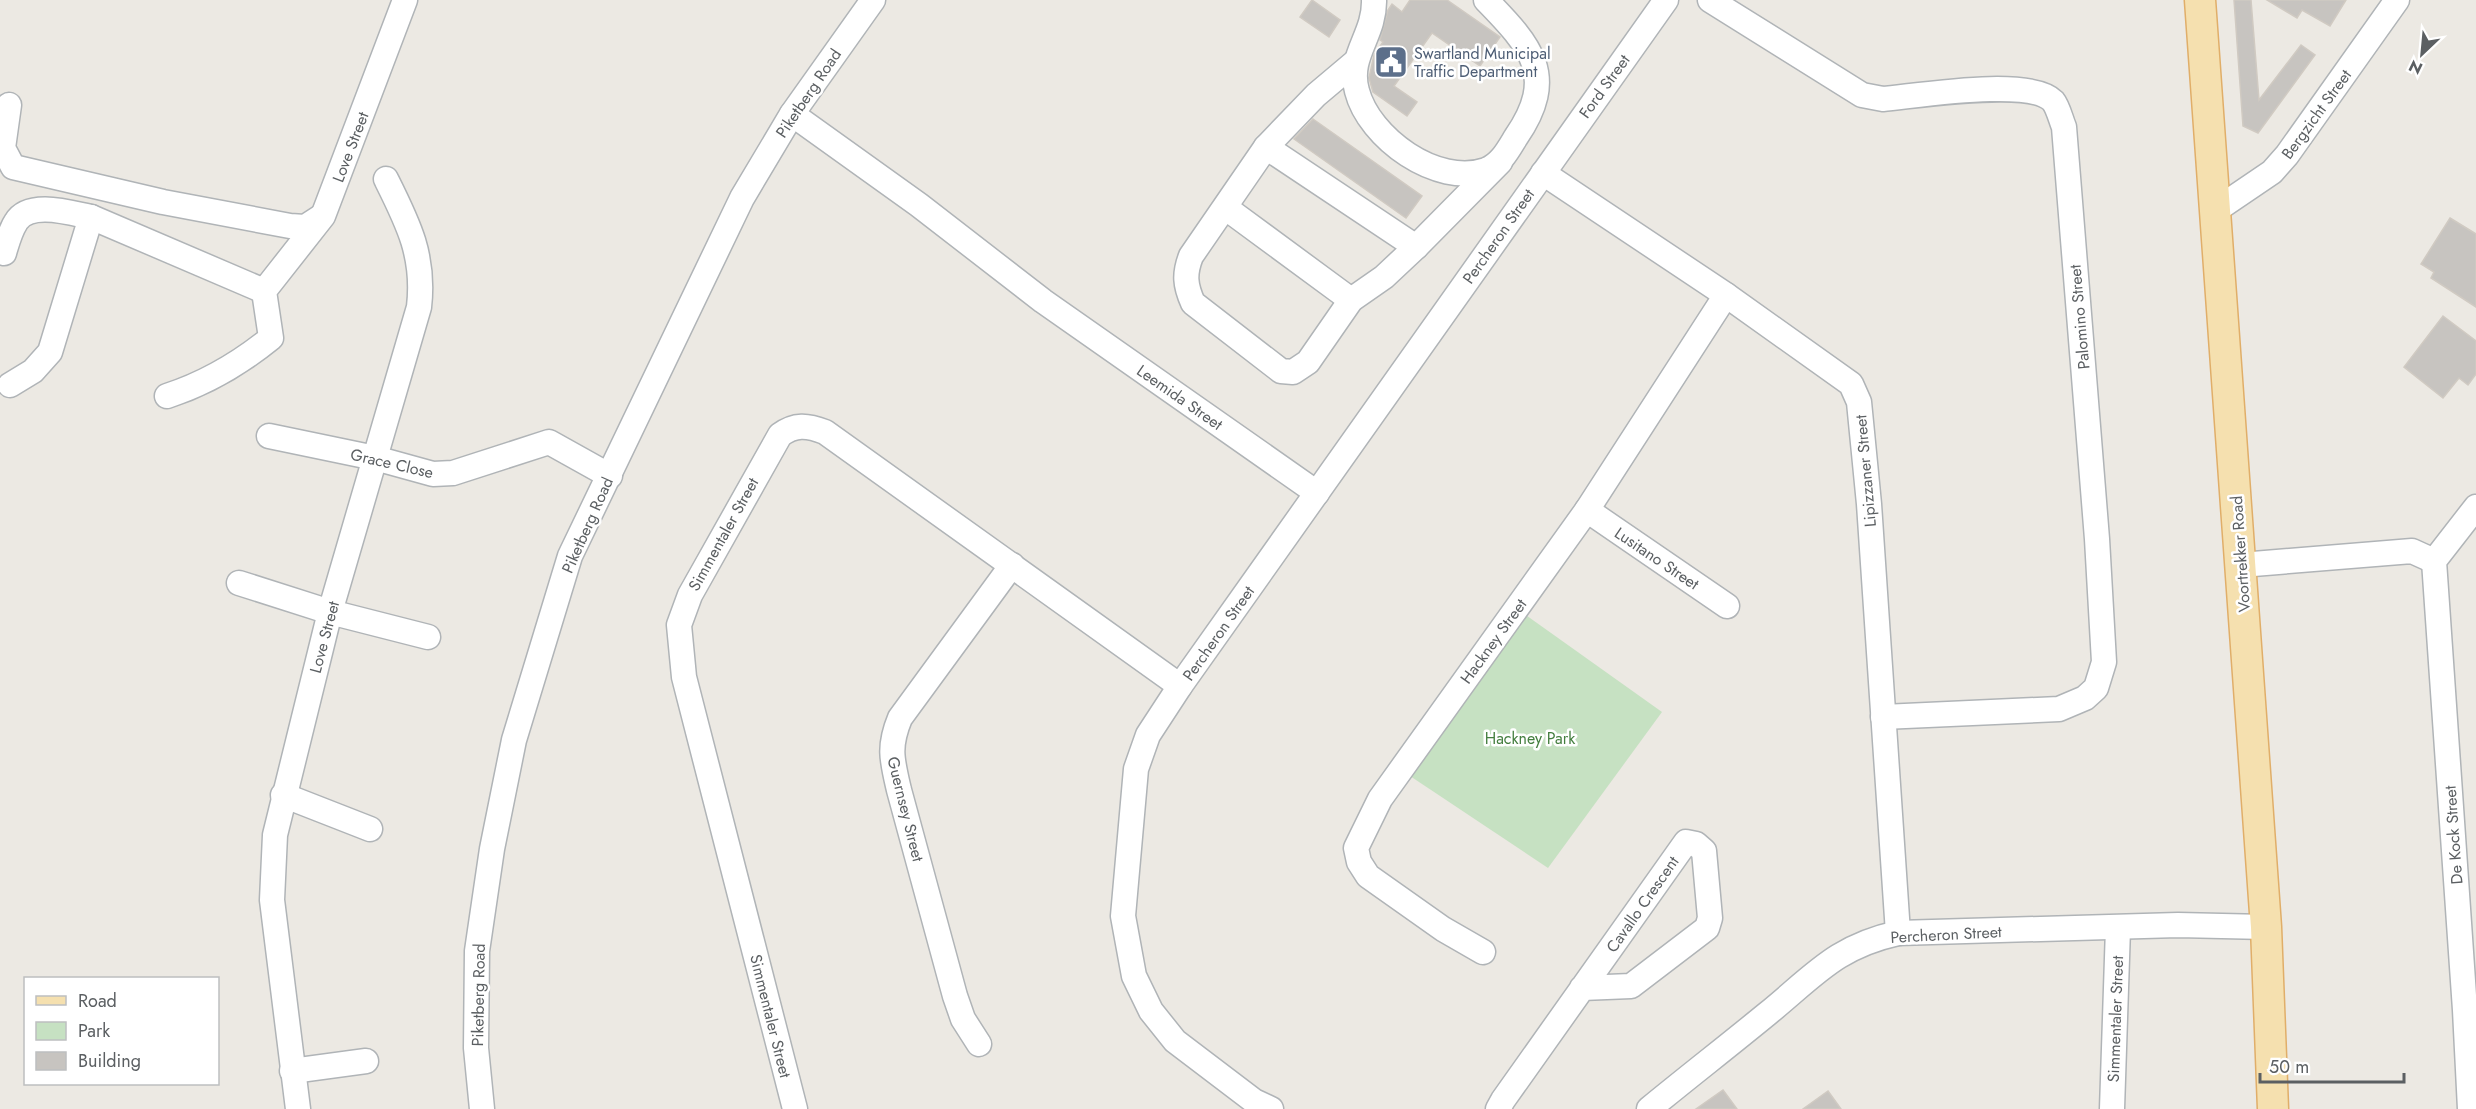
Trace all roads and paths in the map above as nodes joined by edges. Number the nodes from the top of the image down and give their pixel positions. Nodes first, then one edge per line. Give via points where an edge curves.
1 (405, 0) edge
2 (873, 0) edge
3 (1374, 0) edge
4 (1392, 0) edge
5 (1486, 0) edge
6 (1666, 0) edge
7 (1710, 0) edge
8 (2200, 0) edge
9 (2397, 0) edge
10 (1371, 28) junction
11 (1354, 63) junction
12 (9, 105) dead end
13 (792, 114) junction
14 (1266, 147) junction
15 (1500, 162) junction
16 (1542, 172) junction
17 (386, 179) dead end
18 (1226, 208) junction
19 (2216, 210) junction
20 (323, 216) junction
21 (91, 217) junction
22 (1416, 247) junction
23 (4, 253) dead end
24 (264, 291) junction
25 (1726, 295) junction
26 (1352, 300) junction
27 (10, 385) dead end
28 (167, 396) dead end
29 (269, 436) dead end
30 (375, 458) junction
31 (610, 476) junction
32 (1317, 494) junction
33 (2476, 507) edge
34 (1587, 510) junction
35 (2434, 561) junction
36 (1012, 565) junction
37 (2241, 565) junction
38 (239, 583) dead end
39 (1727, 606) dead end
40 (330, 612) junction
41 (428, 637) dead end
42 (1180, 686) junction
43 (1883, 717) junction
44 (283, 795) junction
45 (370, 829) dead end
46 (2266, 927) junction
47 (2118, 928) junction
48 (1898, 933) junction
49 (1483, 952) dead end
50 (1582, 988) junction
51 (2471, 1011) edge
52 (979, 1044) dead end
53 (366, 1061) dead end
54 (292, 1071) junction
55 (1242, 1102) edge
56 (298, 1109) edge
57 (482, 1109) edge
58 (795, 1109) edge
59 (1271, 1109) edge
60 (1498, 1109) edge
61 (1649, 1109) edge
62 (2112, 1109) edge
63 (2273, 1109) edge
64 (2470, 1109) edge

1 - 20 street, Love Street
2 - 13 street, Piketberg Road
3 - 10 street
4 - 10 street
5 - 15 street via 1522,39 1536,74 1537,97 1532,111
6 - 16 street, Ford Street
7 - 43 street, Palomino Street via 1862,95 1883,99 2011,88 2054,101 2064,127 2104,662 2096,688 2085,698 2059,709
8 - 19 main road, Voortrekker Road
9 - 19 street, Bergzicht Street via 2287,155 2272,172
10 - 11 street
11 - 14 street via 1316,95
11 - 15 street via 1364,111 1378,129 1413,158 1445,171 1467,173 1483,171
12 - 20 street via 3,148 13,167 290,226 305,227
13 - 31 street, Piketberg Road via 742,198
13 - 32 street, Leemida Street via 1043,301
14 - 18 street
14 - 22 street
15 - 22 street
16 - 25 street, Lipizzaner Street
16 - 32 street, Percheron Street
17 - 30 street, Love Street via 416,246 422,281 419,307
18 - 26 street
18 - 26 street via 1191,256 1185,272 1186,289 1193,303 1281,371 1293,372 1308,362
19 - 37 main road, Voortrekker Road
20 - 24 street, Love Street
21 - 23 street via 55,211 24,213 16,221
21 - 24 street
21 - 27 street via 50,352 33,371
22 - 26 street
24 - 28 street via 271,338 240,364
25 - 34 street, Hackney Street
25 - 43 street, Lipizzaner Street via 1851,384 1859,402
29 - 30 street, Grace Close
30 - 31 street, Grace Close via 433,474 453,473 549,442
30 - 40 street, Love Street
31 - 57 street, Piketberg Road via 570,556 507,772 477,951 476,1048
32 - 42 street, Percheron Street
33 - 35 street
34 - 39 street, Lusitano Street
34 - 49 street, Hackney Street via 1380,799 1356,848 1359,862 1374,881
35 - 37 street via 2412,551
35 - 51 street, De Kock Street
36 - 42 street, Simmentaler Street
36 - 52 street, Guernsey Street via 900,718 891,738 899,790 955,996 963,1019
36 - 58 street, Simmentaler Street via 825,432 802,425 780,435 690,595 679,625 684,677
37 - 46 main road, Voortrekker Road
38 - 40 street
40 - 41 street
40 - 44 street, Love Street
42 - 55 street, Percheron Street via 1148,735 1136,769 1123,916 1134,976 1151,1011 1175,1041
43 - 48 street, Lipizzaner Street
44 - 45 street
44 - 54 street, Love Street via 275,835 272,900
46 - 47 street, Percheron Street
46 - 63 main road, Voortrekker Road
47 - 48 street, Percheron Street
47 - 62 street, Simmentaler Street
48 - 61 street, Percheron Street via 1849,948 1824,964
50 - 50 street, Cavallo Crescent via 1686,842 1701,847 1710,918 1707,928 1631,986
50 - 60 street, Cavallo Crescent
51 - 64 street, De Kock Street
53 - 54 street
54 - 56 street, Love Street
55 - 59 street, Percheron Street

